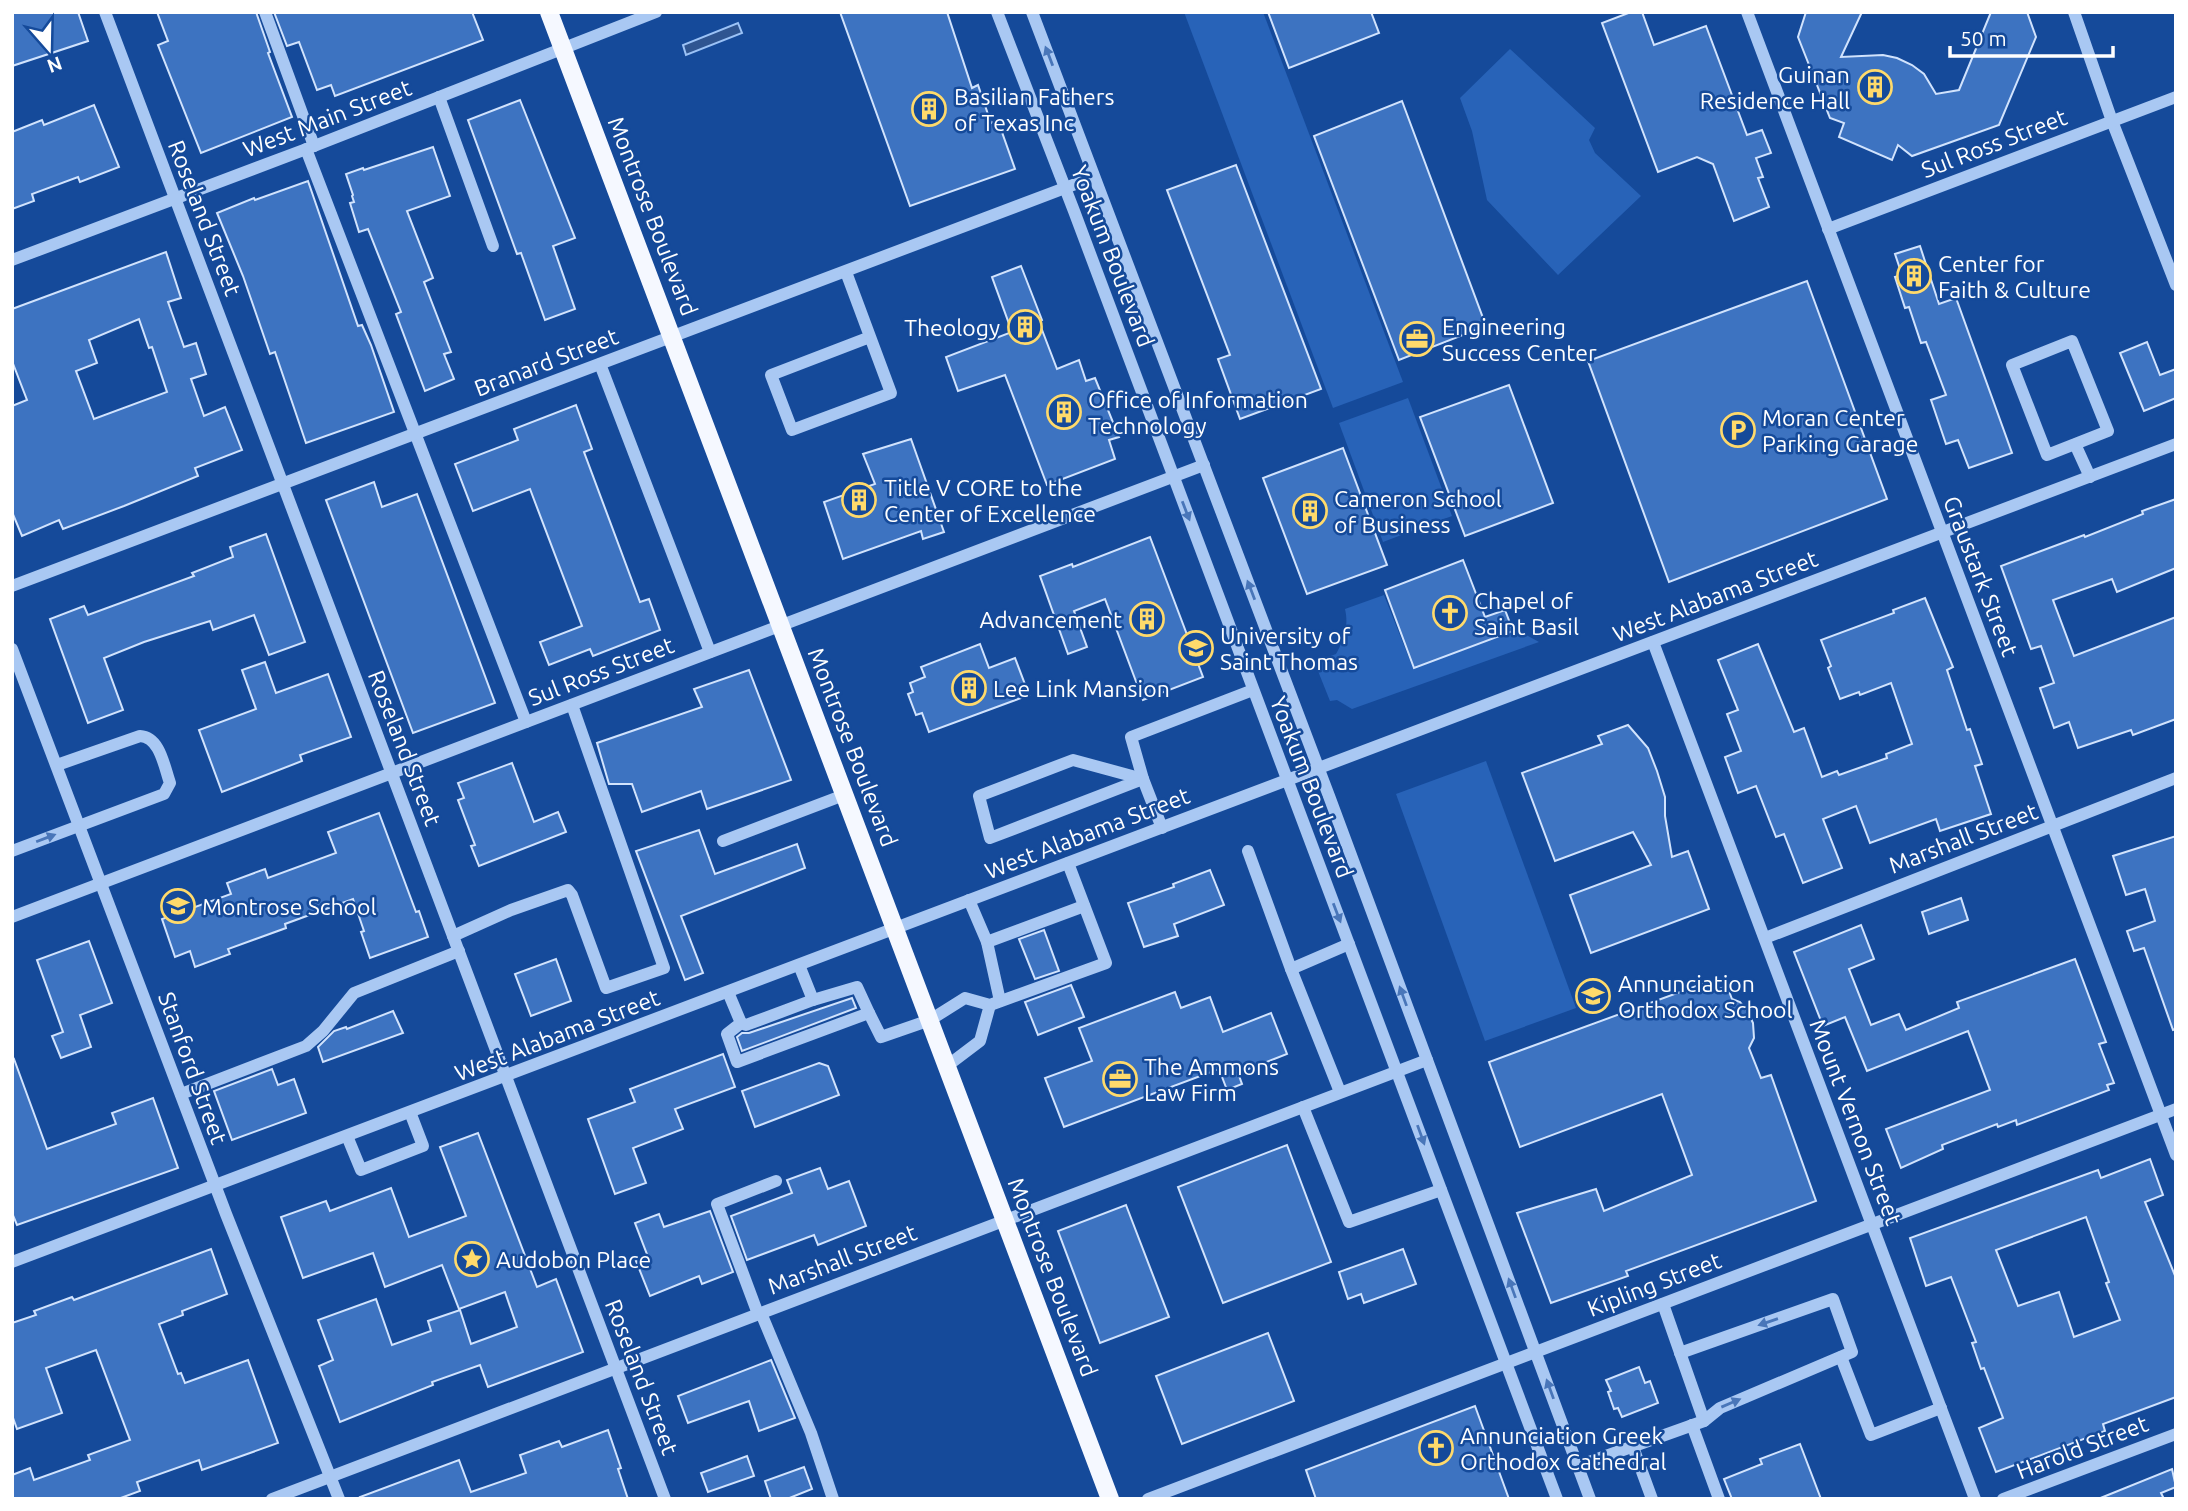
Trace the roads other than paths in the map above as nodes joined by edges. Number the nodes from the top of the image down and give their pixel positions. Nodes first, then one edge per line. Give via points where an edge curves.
1 (105, 12) edge
2 (264, 12) edge
3 (549, 12) edge
4 (656, 12) edge
5 (997, 12) edge
6 (1032, 12) edge
7 (1747, 12) edge
8 (2074, 12) edge
9 (563, 48) junction
10 (439, 97) junction
11 (2176, 97) edge
12 (2112, 121) junction
13 (310, 148) junction
14 (1094, 177) junction
15 (1065, 188) junction
16 (175, 198) junction
17 (1828, 229) junction
18 (493, 246) dead end
19 (12, 260) edge
20 (846, 272) junction
21 (2176, 285) edge
22 (672, 337) junction
23 (870, 337) junction
24 (600, 364) junction
25 (417, 434) junction
26 (2075, 444) junction
27 (2176, 444) edge
28 (1204, 465) junction
29 (1173, 476) junction
30 (2090, 477) junction
31 (283, 485) junction
32 (1942, 532) junction
33 (12, 586) edge
34 (781, 625) junction
35 (1653, 642) junction
36 (12, 649) edge
37 (710, 652) junction
38 (1253, 690) junction
39 (572, 705) junction
40 (526, 722) junction
41 (57, 765) junction
42 (1319, 768) junction
43 (391, 773) junction
44 (2176, 778) edge
45 (1143, 779) junction
46 (1287, 780) junction
47 (844, 795) junction
48 (80, 826) junction
49 (2052, 826) junction
50 (1162, 828) junction
51 (723, 841) dead end
52 (12, 851) edge
53 (1248, 851) dead end
54 (1068, 863) junction
55 (102, 883) junction
56 (969, 900) junction
57 (1084, 906) junction
58 (12, 917) edge
59 (895, 928) junction
60 (453, 936) junction
61 (1765, 938) junction
62 (987, 942) junction
63 (1349, 944) junction
64 (459, 951) junction
65 (799, 965) junction
66 (1291, 969) junction
67 (728, 992) junction
68 (813, 1000) junction
69 (995, 1003) junction
70 (869, 1013) junction
71 (930, 1020) junction
72 (741, 1023) junction
73 (1427, 1060) junction
74 (947, 1066) junction
75 (1397, 1071) junction
76 (506, 1076) junction
77 (1340, 1093) junction
78 (181, 1094) junction
79 (1303, 1107) junction
80 (2176, 1109) edge
81 (410, 1112) junction
82 (2161, 1115) junction
83 (347, 1136) junction
84 (2176, 1155) edge
85 (776, 1181) dead end
86 (215, 1186) junction
87 (1441, 1189) junction
88 (1005, 1219) junction
89 (1872, 1224) junction
90 (12, 1262) edge
91 (1663, 1304) junction
92 (760, 1314) junction
93 (1536, 1352) junction
94 (1680, 1353) junction
95 (1841, 1357) junction
96 (1505, 1363) junction
97 (616, 1368) junction
98 (1941, 1408) junction
99 (1698, 1423) junction
100 (2176, 1434) edge
101 (1633, 1447) junction
102 (1578, 1466) junction
103 (330, 1477) junction
104 (272, 1499) edge
105 (339, 1499) edge
106 (665, 1499) edge
107 (833, 1499) edge
108 (1110, 1499) edge
109 (1148, 1499) edge
110 (1557, 1499) edge
111 (1590, 1499) edge
112 (1652, 1499) edge
113 (1719, 1499) edge
114 (1975, 1499) edge
115 (2003, 1499) edge

1 - 16 street, Roseland Street
2 - 13 street
3 - 9 main road, Montrose Boulevard
4 - 9 street, West Main Street
5 - 15 street, Yoakum Boulevard
14 -> 6 street, Yoakum Boulevard
7 - 17 street, Graustark Street
8 - 12 street
9 - 10 street, West Main Street
9 - 22 main road, Montrose Boulevard
10 - 13 street, West Main Street
10 - 18 street
11 - 12 street, Sul Ross Street
12 - 17 street, Sul Ross Street
12 - 21 street
13 - 16 street, West Main Street
13 - 25 street
14 - 15 street, Branard Street
14 - 28 street, Yoakum Boulevard
15 - 20 street, Branard Street
15 - 29 street, Yoakum Boulevard
16 - 19 street, West Main Street
16 - 31 street, Roseland Street
17 - 32 street, Graustark Street
20 - 22 street, Branard Street
20 - 23 street
22 - 24 street, Branard Street
22 - 34 main road, Montrose Boulevard
23 - 23 street via 891,393 792,430 771,375
24 - 25 street, Branard Street
24 - 37 street
25 - 31 street, Branard Street
25 - 40 street
26 - 26 street via 2047,455 2012,365 2072,341 2108,431
26 - 30 street
27 - 30 street, West Alabama Street
28 - 29 street, Sul Ross Street
42 -> 28 street, Yoakum Boulevard
29 - 34 street, Sul Ross Street
29 -> 38 street, Yoakum Boulevard
30 - 32 street, West Alabama Street
31 - 33 street, Branard Street
31 - 43 street, Roseland Street
32 - 35 street, West Alabama Street
32 - 49 street, Graustark Street
34 - 37 street, Sul Ross Street
34 - 47 main road, Montrose Boulevard
35 - 42 street, West Alabama Street
35 - 61 street, Mount Vernon Street
36 - 41 street, Stanford Street
37 - 39 street, Sul Ross Street
38 - 45 street via 1131,737
38 - 46 street, Yoakum Boulevard
39 - 40 street, Sul Ross Street
39 - 60 street via 664,968 606,989 568,890
40 - 43 street, Sul Ross Street
41 - 48 street, Stanford Street
41 - 48 street via 140,736 155,741 170,783 164,794
42 - 46 street, West Alabama Street
73 -> 42 street, Yoakum Boulevard
43 - 55 street, Sul Ross Street
43 - 60 street, Roseland Street
44 - 49 street, Marshall Street
45 - 45 street via 990,838 979,796 1073,760
45 - 50 street
46 - 50 street, West Alabama Street
46 -> 63 street, Yoakum Boulevard
47 - 51 street
47 - 59 main road, Montrose Boulevard
52 -> 48 street
48 - 55 street, Stanford Street
49 - 61 street, Marshall Street
49 - 82 street, Graustark Street
50 - 54 street, West Alabama Street
53 - 66 street
54 - 56 street, West Alabama Street
54 - 57 street
55 - 58 street, Sul Ross Street
55 - 78 street, Stanford Street
56 - 59 street, West Alabama Street
56 - 62 street
57 - 62 street
57 - 69 street via 1106,963
59 - 65 street, West Alabama Street
59 - 71 main road, Montrose Boulevard
60 - 64 street, Roseland Street
61 - 89 street, Mount Vernon Street
62 - 69 street
63 - 66 street
63 - 75 street, Yoakum Boulevard
64 - 76 street, Roseland Street
64 - 78 street via 354,993 306,1046
65 - 67 street, West Alabama Street
65 - 68 street
66 - 77 street
67 - 72 street
67 - 76 street, West Alabama Street
68 - 70 street via 857,987
68 - 72 street
69 - 71 street via 965,998
69 - 74 street via 980,1041
70 - 71 street via 881,1037
70 - 72 street via 737,1062 727,1034
71 - 74 main road, Montrose Boulevard
73 - 75 street, Marshall Street
93 -> 73 street, Yoakum Boulevard
74 - 88 main road, Montrose Boulevard
75 - 77 street, Marshall Street
75 -> 87 street, Yoakum Boulevard
76 - 81 street, West Alabama Street
76 - 97 street, Roseland Street
77 - 79 street, Marshall Street
78 - 86 street, Stanford Street
79 - 87 street via 1349,1222
79 - 88 street, Marshall Street
80 - 82 street, Kipling Street
81 - 83 street, West Alabama Street
81 - 83 street via 423,1146 361,1170
82 - 84 street, Graustark Street
82 - 89 street, Kipling Street
83 - 86 street, West Alabama Street
85 - 92 street via 717,1204
86 - 90 street, West Alabama Street
86 - 103 street, Stanford Street
87 - 96 street, Yoakum Boulevard
88 - 92 street, Marshall Street
88 - 108 main road, Montrose Boulevard
89 - 91 street, Kipling Street
89 - 98 street, Mount Vernon Street
91 - 93 street, Kipling Street
91 - 94 street
92 - 97 street, Marshall Street
92 - 107 street
93 - 96 street, Kipling Street
102 -> 93 street, Yoakum Boulevard
95 -> 94 street via 1852,1352 1833,1299
94 - 99 street
95 - 98 street via 1871,1435
99 -> 95 street via 1720,1408
96 - 109 street, Kipling Street
96 - 110 street, Yoakum Boulevard
97 - 103 street, Marshall Street
97 - 106 street, Roseland Street
98 - 114 street, Mount Vernon Street
99 - 101 street
99 - 113 street
100 - 115 street, Harold Street
101 - 102 street
101 - 112 street
102 - 111 street, Yoakum Boulevard
103 - 104 street, Marshall Street
103 - 105 street, Stanford Street

